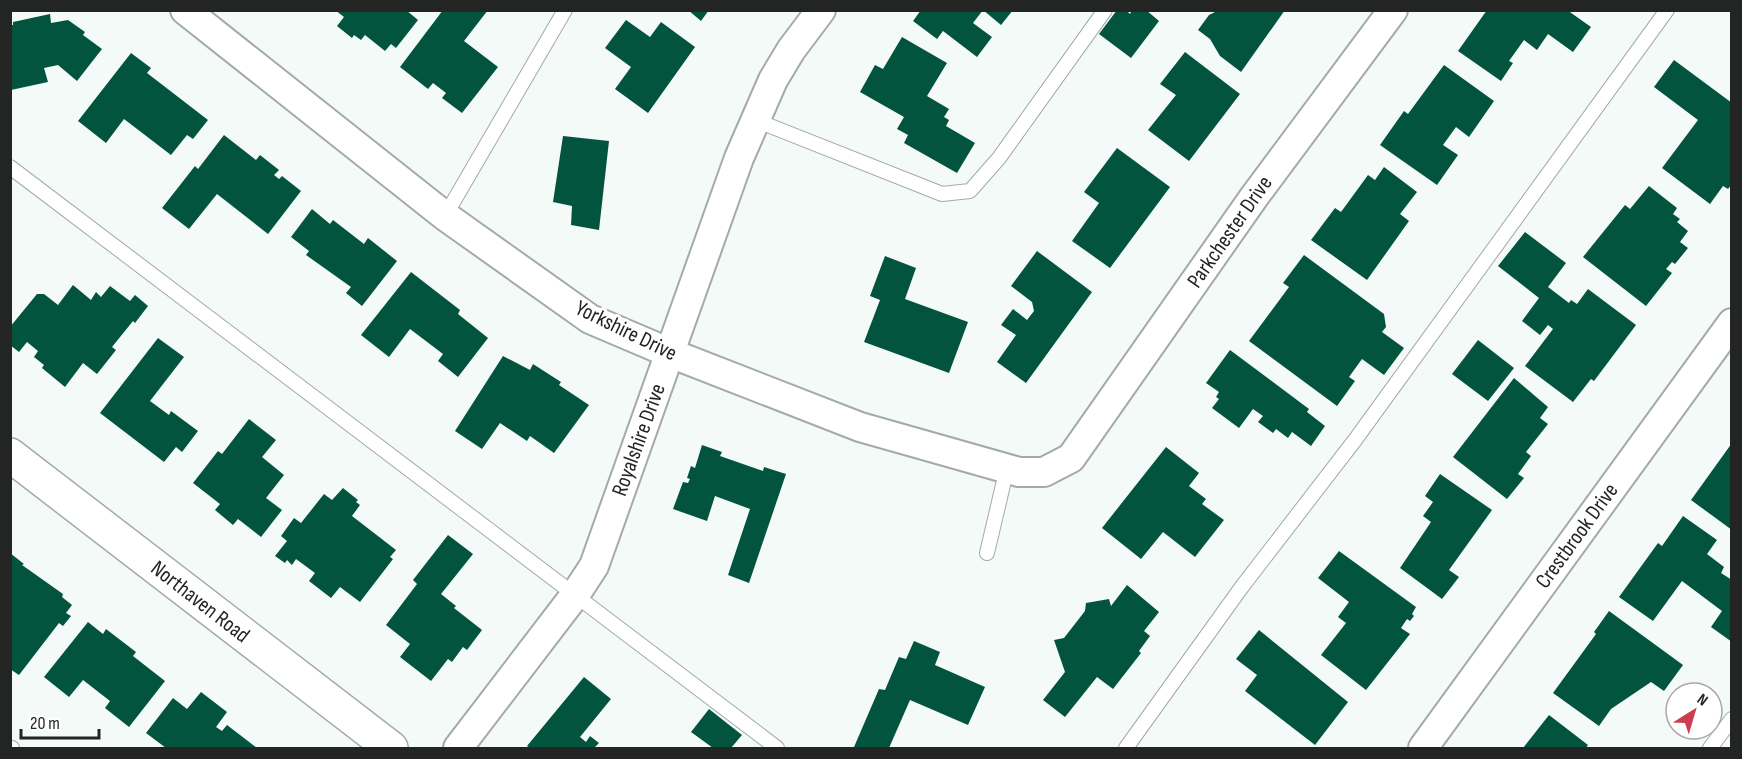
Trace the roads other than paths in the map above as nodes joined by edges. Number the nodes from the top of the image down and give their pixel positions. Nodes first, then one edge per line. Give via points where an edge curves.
1 (185, 10) edge
2 (566, 10) edge
3 (821, 10) edge
4 (1104, 10) edge
5 (1393, 10) edge
6 (1667, 10) edge
7 (755, 120) junction
8 (10, 167) edge
9 (445, 216) junction
10 (1731, 324) edge
11 (670, 353) junction
12 (10, 455) edge
13 (1071, 458) joint
14 (1007, 468) junction
15 (987, 553) dead end
16 (575, 595) junction
17 (1731, 719) edge
18 (391, 748) edge
19 (458, 748) edge
20 (777, 748) edge
21 (1126, 748) edge
22 (1422, 748) edge
23 (1710, 748) edge

1 - 9 street, Yorkshire Drive
2 - 9 lane
3 - 7 street, Royalshire Drive via 773,80
4 - 7 lane via 999,158 970,191 942,194
5 - 13 street, Parkchester Drive via 1254,197
6 - 21 lane
7 - 11 street, Royalshire Drive
8 - 16 lane
9 - 11 street, Yorkshire Drive via 590,318
10 - 22 street, Crestbrook Drive
11 - 14 street, Yorkshire Drive via 860,427
11 - 16 street, Royalshire Drive via 594,566
12 - 18 street, Northaven Road
13 - 14 street, Yorkshire Drive via 1044,472
14 - 15 lane
16 - 19 street, Royalshire Drive
16 - 20 lane
17 - 23 lane

